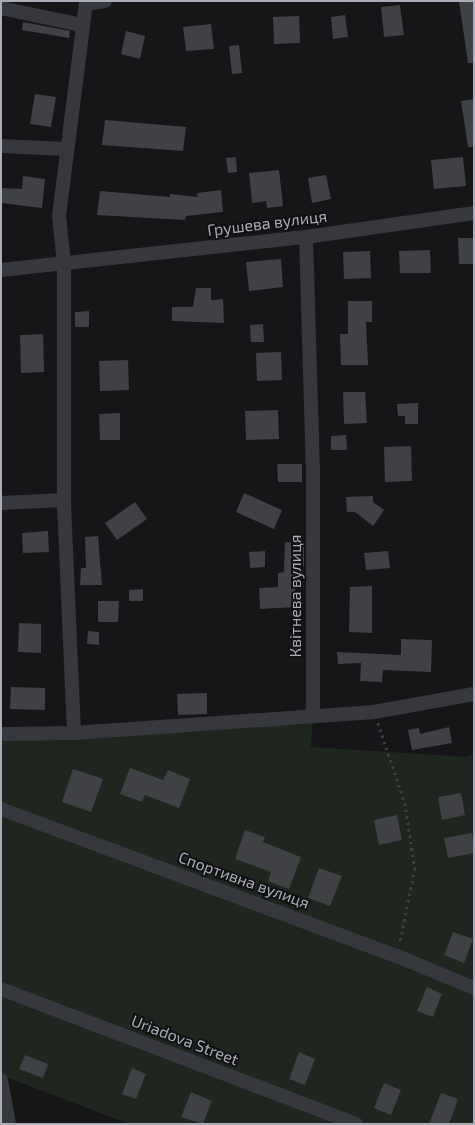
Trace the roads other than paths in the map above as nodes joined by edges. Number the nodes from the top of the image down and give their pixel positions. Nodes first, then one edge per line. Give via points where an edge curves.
1 (105, 1) edge
2 (86, 3) edge
3 (1, 8) edge
4 (82, 25) junction
5 (1, 146) edge
6 (67, 149) junction
7 (474, 213) edge
8 (306, 237) junction
9 (64, 264) junction
10 (1, 270) edge
11 (64, 500) junction
12 (1, 503) edge
13 (474, 694) edge
14 (313, 716) junction
15 (74, 732) junction
16 (1, 734) edge
17 (1, 809) edge
18 (474, 988) edge
19 (1, 989) edge
20 (1, 1080) edge
21 (9, 1124) edge
22 (356, 1124) edge

1 - 2 street
2 - 4 street
3 - 4 street
4 - 6 street
5 - 6 street
6 - 9 street via 59,216
7 - 8 street, Грушева вулиця
8 - 9 street, Грушева вулиця
8 - 14 street, Квітнева вулиця via 312,470
9 - 10 street, Грушева вулиця
9 - 11 street
11 - 12 street
11 - 15 street
13 - 14 street via 374,712
14 - 15 street
15 - 16 street
17 - 18 street, Спортивна вулиця via 397,956
19 - 22 street, Uriadova Street
20 - 21 street

